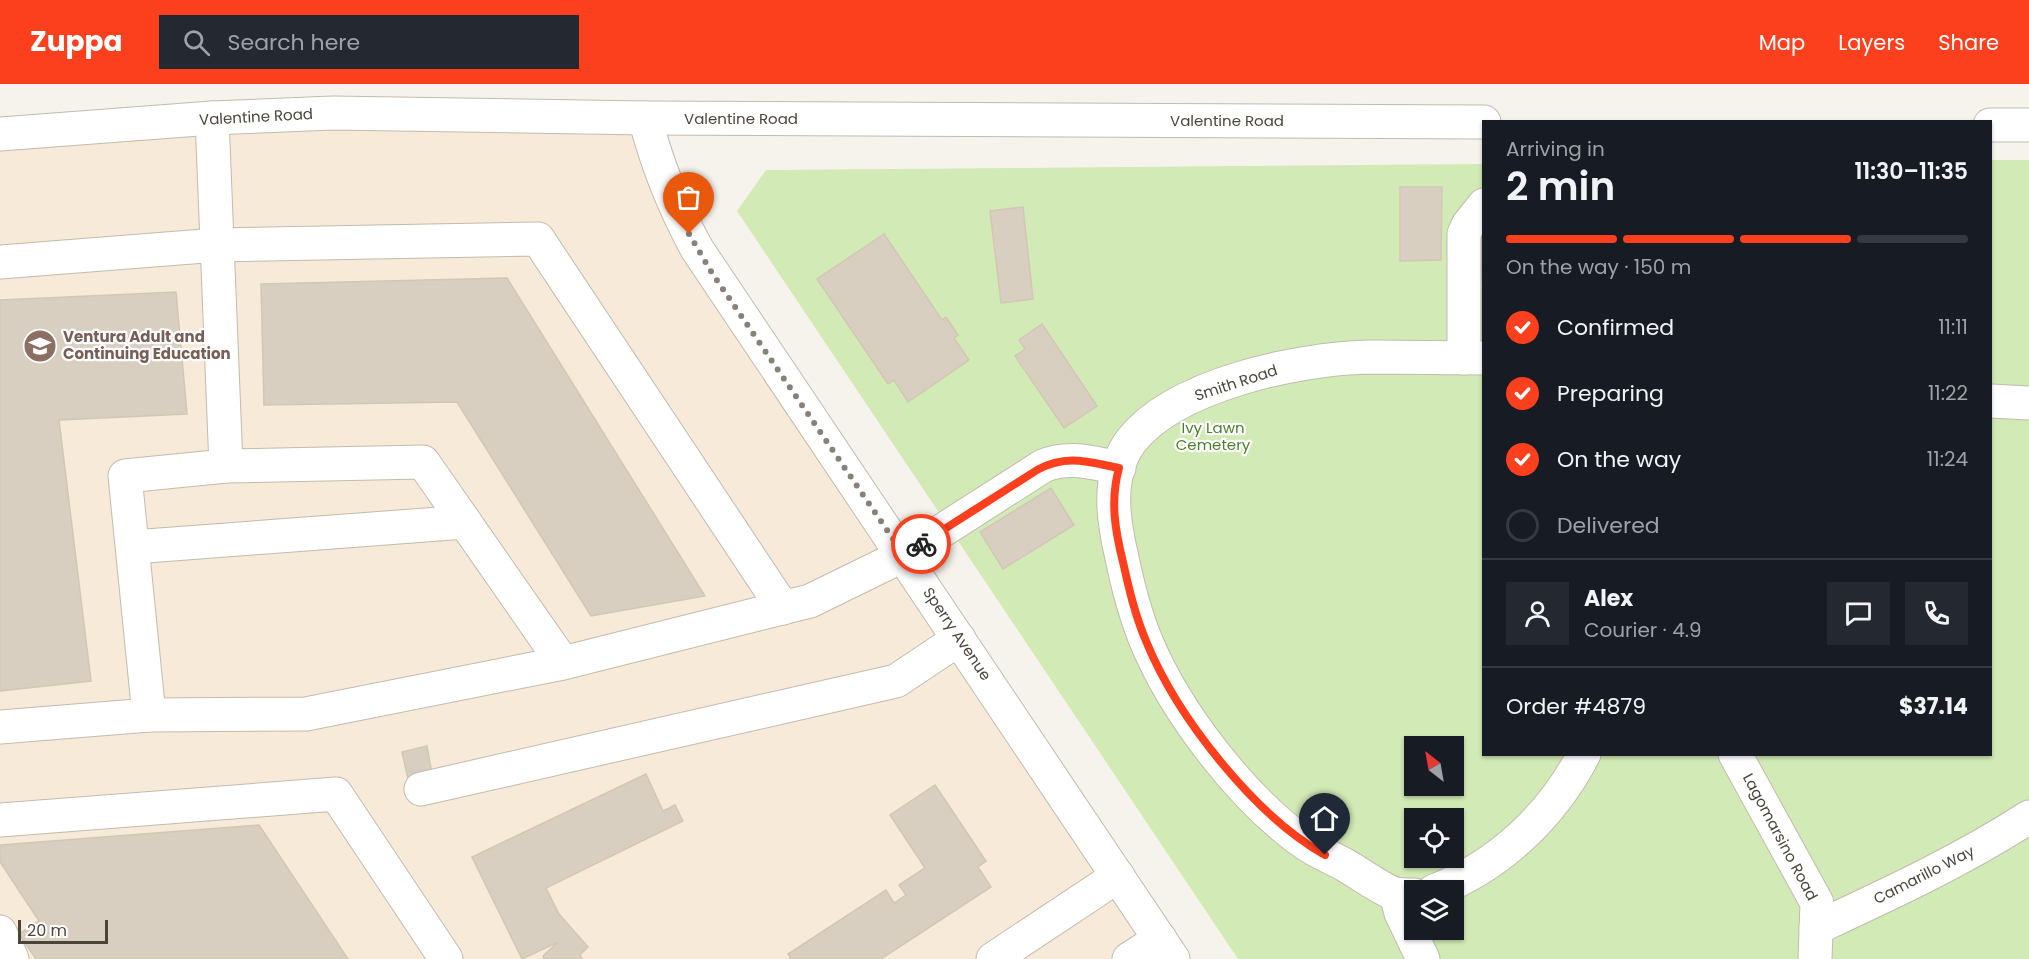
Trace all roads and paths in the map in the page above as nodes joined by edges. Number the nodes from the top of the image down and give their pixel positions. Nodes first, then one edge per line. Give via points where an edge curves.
1 (212, 118) junction
2 (645, 118) junction
3 (1482, 122) edge
4 (1992, 125) edge
5 (2029, 125) edge
6 (0, 134) edge
7 (1482, 208) edge
8 (217, 245) junction
9 (0, 262) edge
10 (1474, 358) edge
11 (1992, 401) edge
12 (2029, 403) edge
13 (226, 466) junction
14 (1119, 468) junction
15 (465, 522) junction
16 (133, 547) junction
17 (904, 555) junction
18 (783, 608) junction
19 (959, 639) junction
20 (563, 663) junction
21 (149, 715) junction
22 (0, 727) edge
23 (1583, 756) edge
24 (1737, 756) edge
25 (421, 789) dead end
26 (2029, 817) edge
27 (0, 820) edge
28 (1118, 876) junction
29 (1456, 880) edge
30 (1404, 893) edge
31 (1404, 899) edge
32 (1404, 919) edge
33 (0, 932) edge
34 (1414, 940) edge
35 (1817, 941) edge
36 (1166, 949) edge
37 (12, 959) edge
38 (446, 959) edge
39 (993, 959) edge
40 (1129, 959) edge
41 (1423, 959) edge

1 - 2 street, Valentine Road via 333,113
1 - 6 street, Valentine Road
1 - 8 street
2 - 3 street, Valentine Road
2 - 17 street, Sperry Avenue via 668,191 697,249
4 - 5 street
7 - 10 street via 1464,234
8 - 9 street
8 - 13 street
8 - 18 street via 538,239
10 - 14 street, Smith Road via 1366,357 1319,361 1227,383 1165,412 1131,441
11 - 12 street
13 - 15 street via 423,462
13 - 16 street via 125,476
14 - 17 street via 1072,460 1050,463
14 - 30 street, Smith Road via 1113,511 1130,598 1146,642 1169,687 1200,734 1251,797 1306,844
15 - 16 street
15 - 20 street
16 - 21 street
17 - 18 street via 810,601
17 - 19 street, Sperry Avenue
18 - 20 street
19 - 25 street via 896,681
19 - 28 street, Sperry Avenue
20 - 21 street via 306,714
21 - 22 street
23 - 29 street via 1552,806 1531,828 1509,848
24 - 35 street, Lagomarsino Road
26 - 35 street, Camarillo Way
27 - 38 street via 336,794
28 - 36 street, Sperry Avenue
28 - 39 street
31 - 32 street
33 - 37 street
34 - 41 street
36 - 40 street

